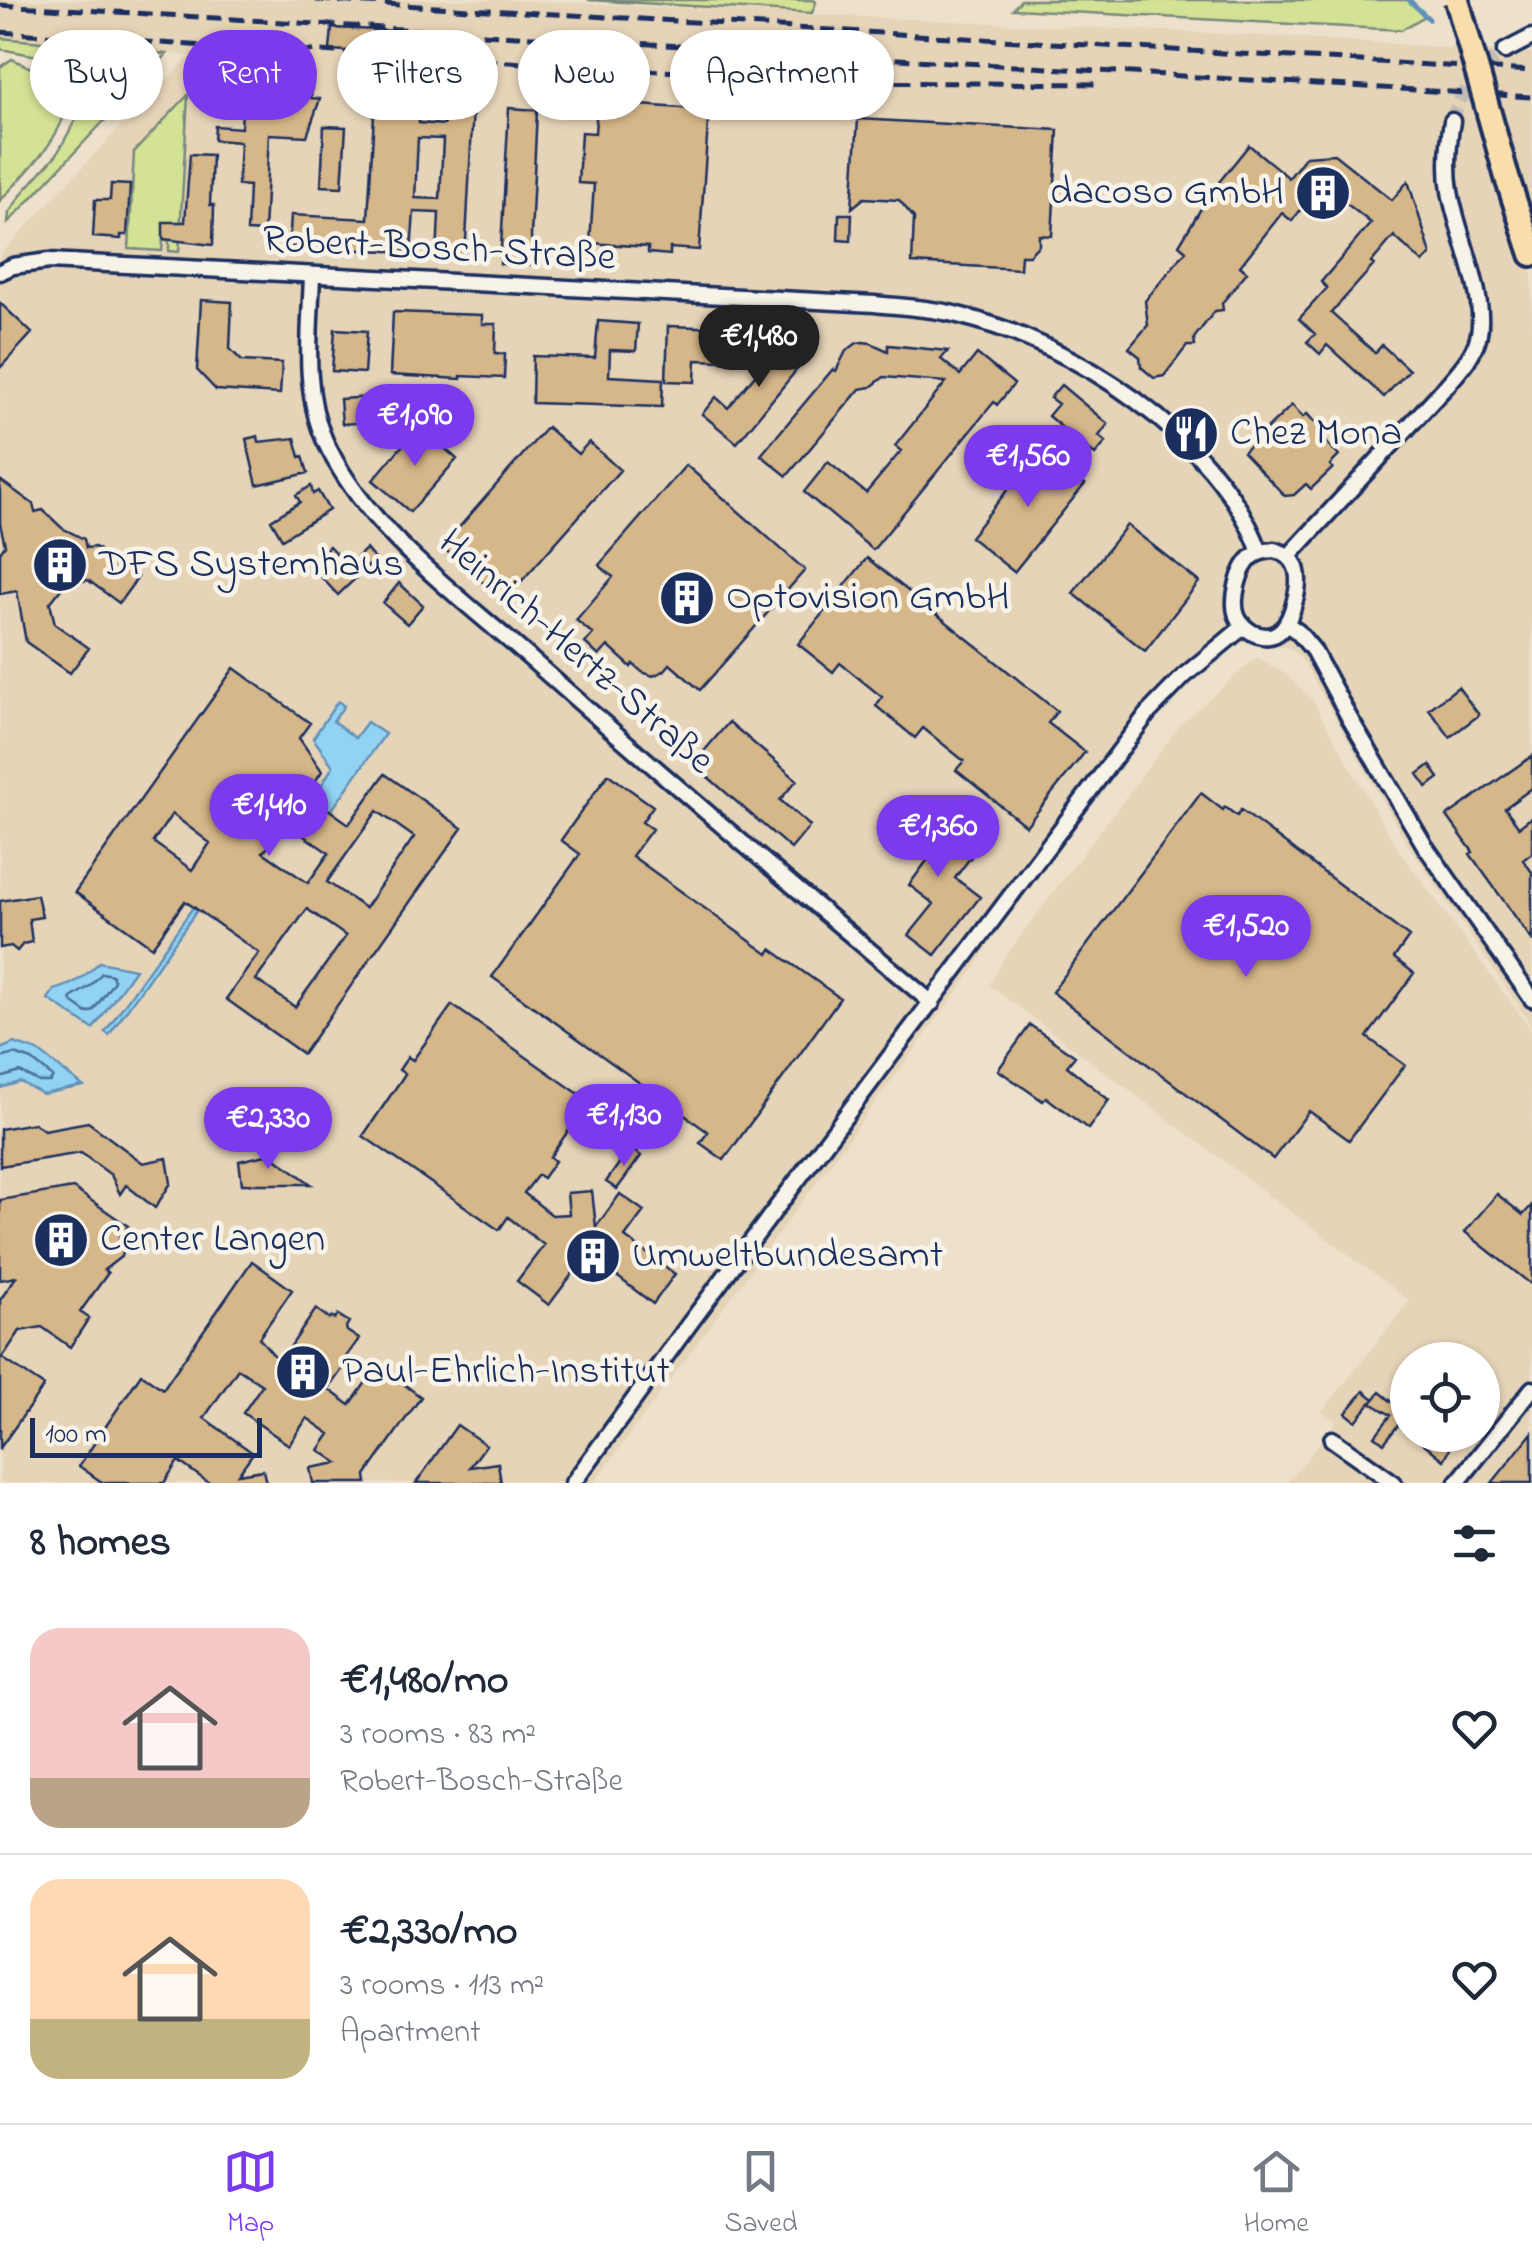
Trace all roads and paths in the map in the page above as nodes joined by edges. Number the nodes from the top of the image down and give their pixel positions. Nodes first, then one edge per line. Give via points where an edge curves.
1 (1457, 0) edge
2 (1530, 38) edge
3 (1505, 51) tunnel mouth
4 (1452, 121) tunnel mouth
5 (1532, 254) edge
6 (0, 272) edge
7 (312, 276) junction
8 (1260, 552) junction
9 (1289, 556) junction
10 (1288, 624) junction
11 (1243, 627) junction
12 (1532, 999) edge
13 (932, 1002) junction
14 (1532, 1389) edge
15 (1332, 1439) dead end
16 (573, 1483) edge
17 (1394, 1483) edge
18 (1457, 1483) edge

1 - 5 main road, bridge
2 - 3 street
4 - 9 street via 1450,194 1476,293 1478,338 1456,374
6 - 7 street, Robert-Bosch-Straße via 50,262
7 - 8 street, Robert-Bosch-Straße via 875,304 970,318 1054,351 1145,406 1236,501
7 - 13 street, Heinrich-Hertz-Straße via 310,374 317,422 347,482 376,518 593,714
8 - 9 street
8 - 11 street via 1245,564 1235,599
9 - 10 street via 1299,580
10 - 11 street via 1267,635
10 - 12 street via 1313,650 1412,825
11 - 13 street via 1148,713
13 - 16 street
14 - 18 street
15 - 17 street

